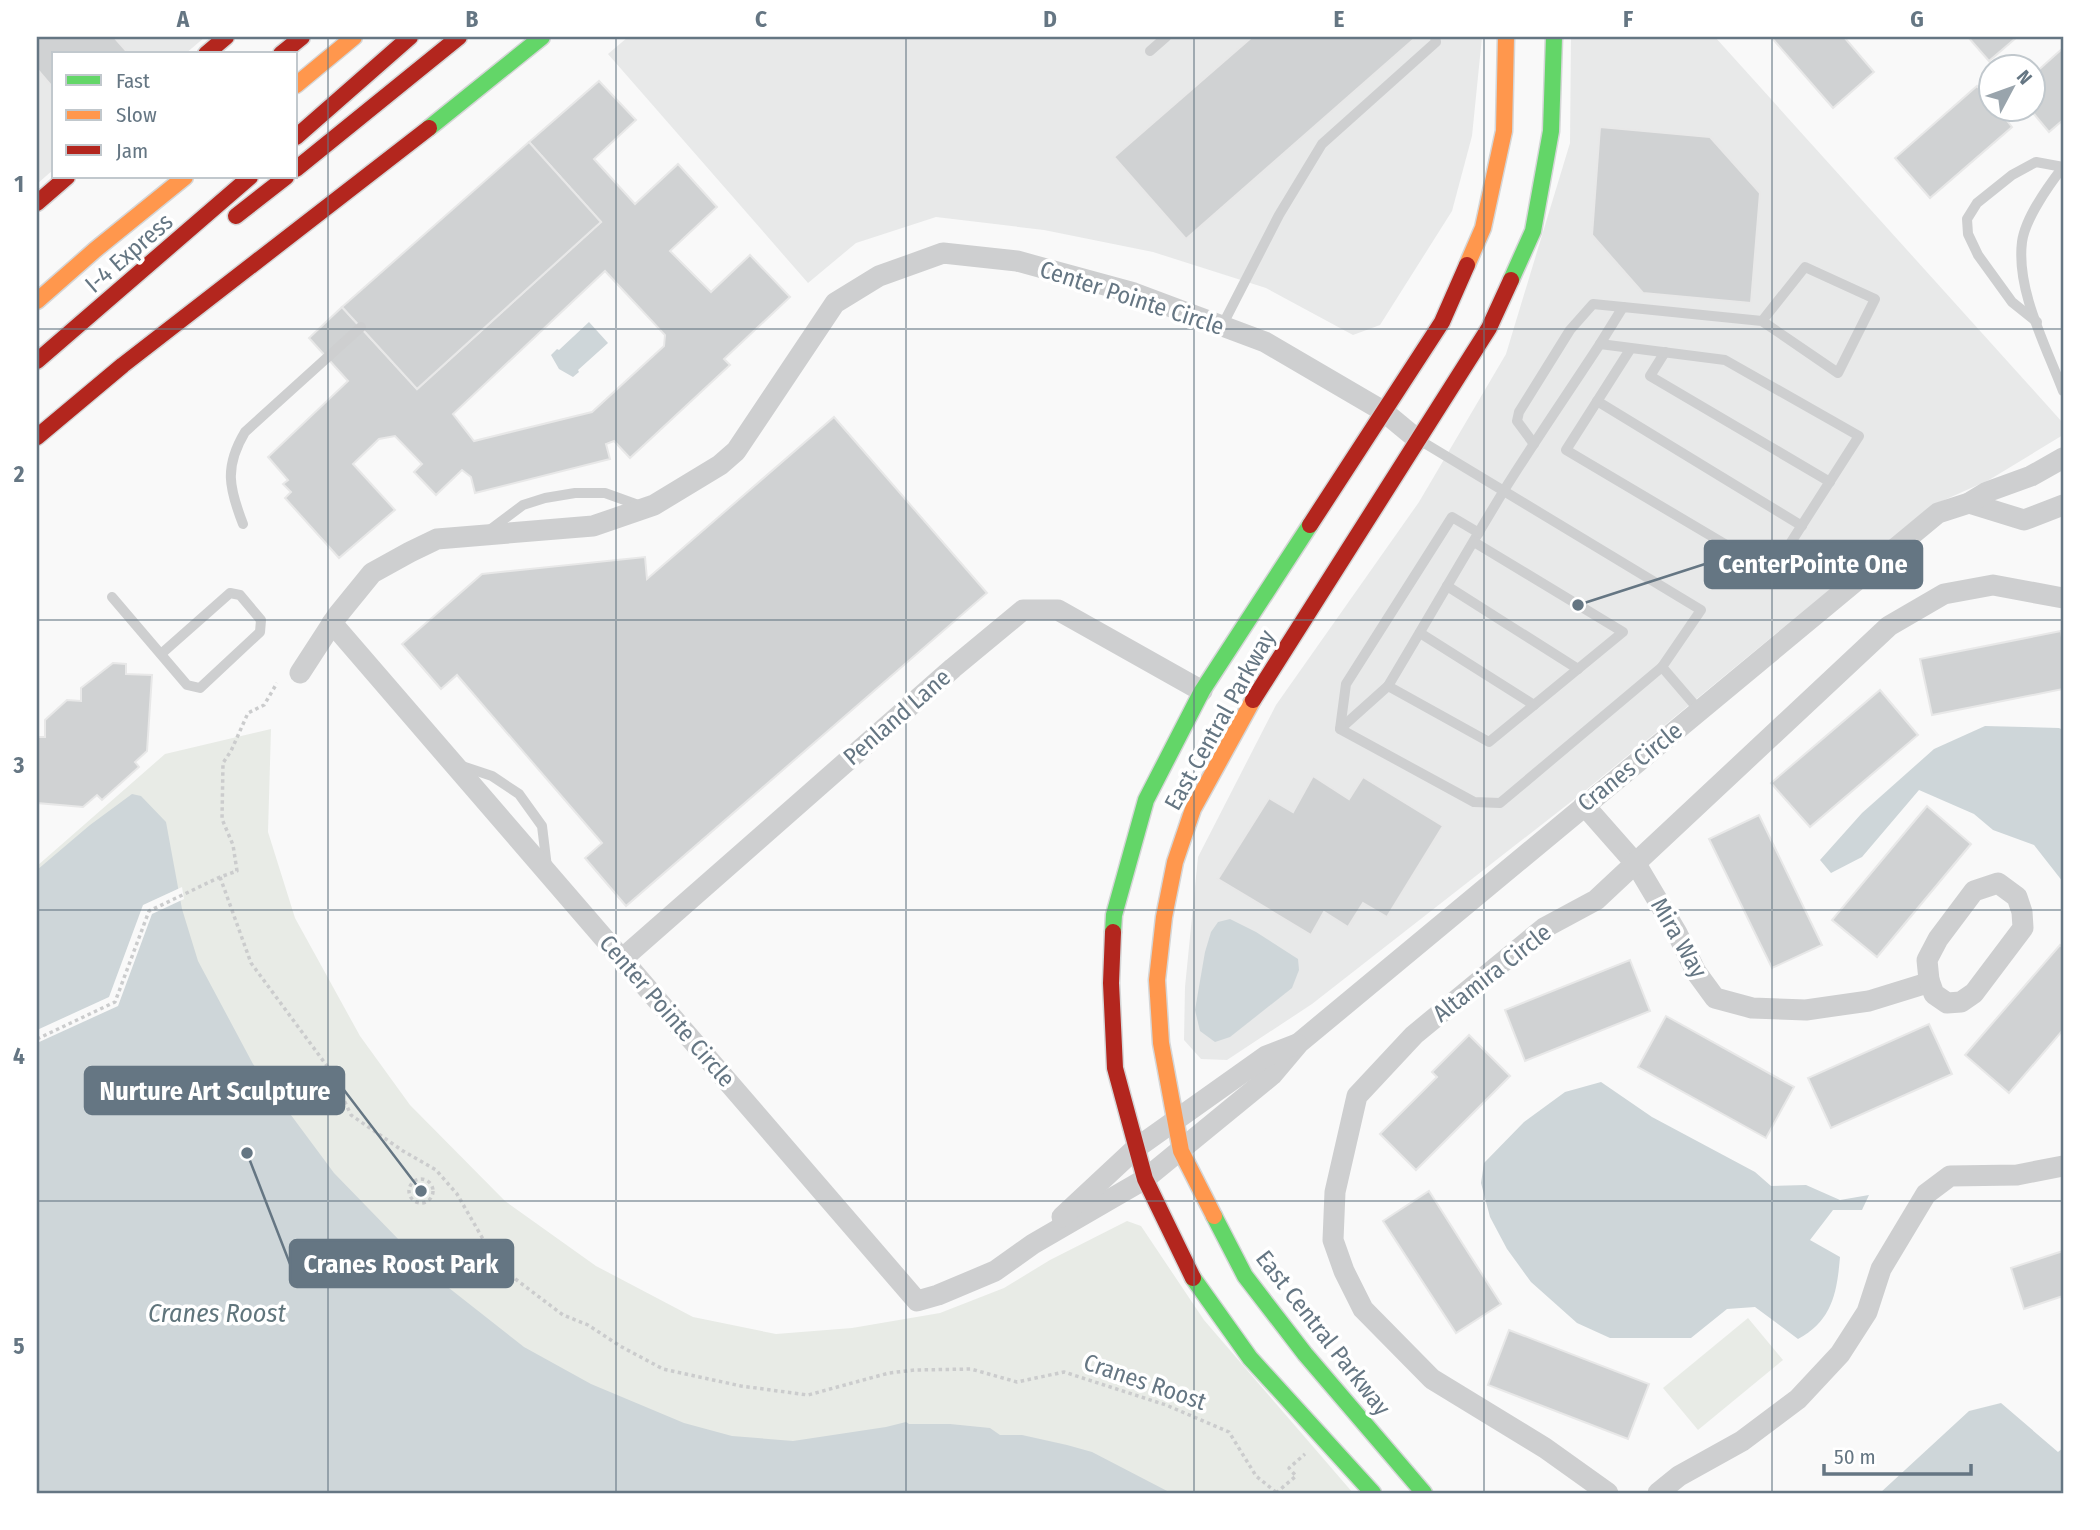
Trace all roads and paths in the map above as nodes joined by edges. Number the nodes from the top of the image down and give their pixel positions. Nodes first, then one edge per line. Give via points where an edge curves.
1 (226, 37) edge
2 (302, 37) edge
3 (354, 37) edge
4 (410, 37) edge
5 (459, 37) edge
6 (542, 37) edge
7 (1166, 37) edge
8 (1435, 37) edge
9 (1506, 37) edge
10 (1554, 37) edge
11 (1150, 51) dead end
12 (208, 52) edge
13 (283, 52) edge
14 (298, 83) edge
15 (298, 135) edge
16 (298, 167) edge
17 (2063, 167) edge
18 (66, 178) edge
19 (184, 178) edge
20 (249, 178) edge
21 (285, 178) edge
22 (147, 187) dead end
23 (37, 203) edge
24 (220, 229) dead end
25 (95, 250) junction
26 (155, 281) dead end
27 (37, 301) edge
28 (1623, 307) junction
29 (94, 313) junction
30 (1762, 321) junction
31 (2037, 322) junction
32 (1223, 326) junction
33 (360, 327) dead end
34 (1600, 344) junction
35 (1631, 348) junction
36 (1665, 352) junction
37 (37, 362) edge
38 (2063, 391) edge
39 (1597, 401) junction
40 (1383, 411) junction
41 (37, 437) edge
42 (1418, 440) junction
43 (1534, 444) junction
44 (2063, 458) edge
45 (1830, 482) junction
46 (1504, 491) junction
47 (1969, 503) junction
48 (2063, 505) edge
49 (647, 508) junction
50 (243, 524) dead end
51 (1802, 526) junction
52 (483, 535) junction
53 (1476, 538) junction
54 (1447, 586) junction
55 (112, 597) dead end
56 (2063, 598) edge
57 (332, 623) junction
58 (1420, 633) junction
59 (161, 654) junction
60 (1662, 667) junction
61 (1578, 669) junction
62 (300, 673) dead end
63 (277, 683) dead end
64 (1388, 686) junction
65 (1202, 691) junction
66 (1534, 705) junction
67 (1699, 710) junction
68 (1340, 729) junction
69 (453, 763) junction
70 (1584, 805) junction
71 (1636, 864) junction
72 (548, 873) junction
73 (220, 877) junction
74 (622, 959) junction
75 (1929, 980) junction
76 (37, 1039) edge
77 (1298, 1043) junction
78 (1174, 1121) junction
79 (1135, 1149) junction
80 (1181, 1151) junction
81 (2063, 1166) edge
82 (439, 1173) junction
83 (1145, 1179) junction
84 (430, 1182) junction
85 (1033, 1244) junction
86 (1305, 1454) dead end
87 (1277, 1493) edge
88 (1373, 1493) edge
89 (1424, 1493) edge
90 (1608, 1493) edge
91 (1658, 1493) edge

1 - 12 main road
2 - 13 main road
3 - 14 main road
4 - 15 main road
5 - 16 main road
6 - 41 main road
7 - 11 lane
8 - 32 lane via 1436,42 1322,144 1279,215
9 - 40 main road, East Central Parkway via 1504,131 1483,228 1442,322
10 - 42 main road, East Central Parkway via 1551,131 1533,231 1489,328
17 - 31 lane via 2042,196 2022,241 2024,287
17 - 31 lane via 2036,162 2012,175 1977,203 1967,219 1978,255 2012,302
18 - 23 main road
19 - 25 main road, I-4 Express
20 - 29 main road, I-4 Express
21 - 24 main road
22 - 25 main road
25 - 27 main road, I-4 Express
26 - 29 main road
28 - 30 lane
28 - 34 lane
28 - 43 lane via 1593,304 1570,330 1519,412 1517,421
29 - 37 main road, I-4 Express
30 - 30 lane via 1805,267 1875,299 1838,373
31 - 38 lane
32 - 40 street, Center Pointe Circle via 1265,342
32 - 49 street, Center Pointe Circle via 1134,293 1017,261 943,253 878,276 835,303 736,451
33 - 50 lane via 245,432 234,452 230,477
34 - 35 lane
34 - 43 lane
35 - 36 lane
35 - 39 lane
36 - 45 lane via 1650,376
36 - 45 lane via 1725,360 1859,436
39 - 51 lane
39 - 51 lane via 1566,450 1772,572
40 - 42 street, Center Pointe Circle
40 - 65 main road, East Central Parkway
42 - 46 lane
42 - 78 main road, East Central Parkway via 1258,690 1193,809 1175,862 1157,980 1161,1044
43 - 46 lane
44 - 47 street, Cranes Circle
45 - 51 lane
46 - 53 lane
46 - 60 lane via 1701,610
47 - 48 street via 2024,520
47 - 67 street, Cranes Circle via 1938,513
49 - 52 street, Center Pointe Circle via 593,526
49 - 52 lane via 605,493 575,493 523,505
52 - 57 street, Center Pointe Circle via 437,539 372,573
53 - 54 lane
53 - 61 lane via 1623,632
53 - 68 lane via 1452,517 1346,684
54 - 58 lane
54 - 61 lane
55 - 59 lane
56 - 71 street, Altamira Circle via 1993,585 1944,594 1889,626
57 - 62 street, Center Pointe Circle
57 - 69 street, Center Pointe Circle
58 - 64 lane
58 - 66 lane
59 - 59 lane via 187,685 200,688 260,632 261,620 240,595 230,593
60 - 67 lane
60 - 68 lane via 1500,803 1474,803
61 - 66 lane
63 - 73 path via 264,705 248,713 223,763 222,819 237,871
64 - 66 lane via 1489,742
64 - 68 lane
65 - 74 street, Penland Lane via 1058,610 1023,610
65 - 79 main road, East Central Parkway via 1146,800 1114,915 1115,1069
67 - 70 street, Cranes Circle
69 - 72 street, Center Pointe Circle
69 - 72 lane via 492,775 519,794 542,826
70 - 71 street, Mira Way
70 - 77 street, Cranes Circle
71 - 75 street, Mira Way via 1715,998 1752,1008 1805,1010 1869,1001
71 - 90 street, Altamira Circle via 1596,900 1544,928 1414,1035 1357,1096 1335,1192 1333,1240 1363,1309 1432,1378
72 - 74 street, Center Pointe Circle
73 - 76 path via 149,911 115,1002
73 - 82 path, Cranes Roost via 251,963 330,1070 351,1115
74 - 85 street, Center Pointe Circle via 917,1301 995,1271
75 - 75 street via 1934,994 1947,1003 1961,1002 1974,993 2023,929 2017,897 1998,883 1974,891 1927,960
77 - 78 street, Cranes Circle via 1266,1056
77 - 80 street, Cranes Circle via 1272,1075
78 - 79 street, Cranes Circle
78 - 80 main road, East Central Parkway
79 - 83 main road, East Central Parkway
79 - 85 street, Center Pointe Circle
80 - 83 street, Cranes Circle
80 - 89 main road, East Central Parkway via 1245,1276
81 - 91 street via 2017,1175 1951,1176 1926,1194 1881,1269 1867,1312 1840,1354 1798,1399 1742,1441
82 - 84 path
82 - 87 path, Cranes Roost via 457,1194 494,1258 514,1278 563,1315 663,1369 808,1395 915,1370 971,1369 1017,1382 1064,1372 1167,1405 1229,1432 1256,1476
83 - 85 street, Center Pointe Circle
83 - 88 main road, East Central Parkway via 1192,1278 1243,1348
84 - 84 path via 412,1182 408,1190 413,1201 425,1203 431,1198
86 - 87 path via 1289,1468 1296,1476

